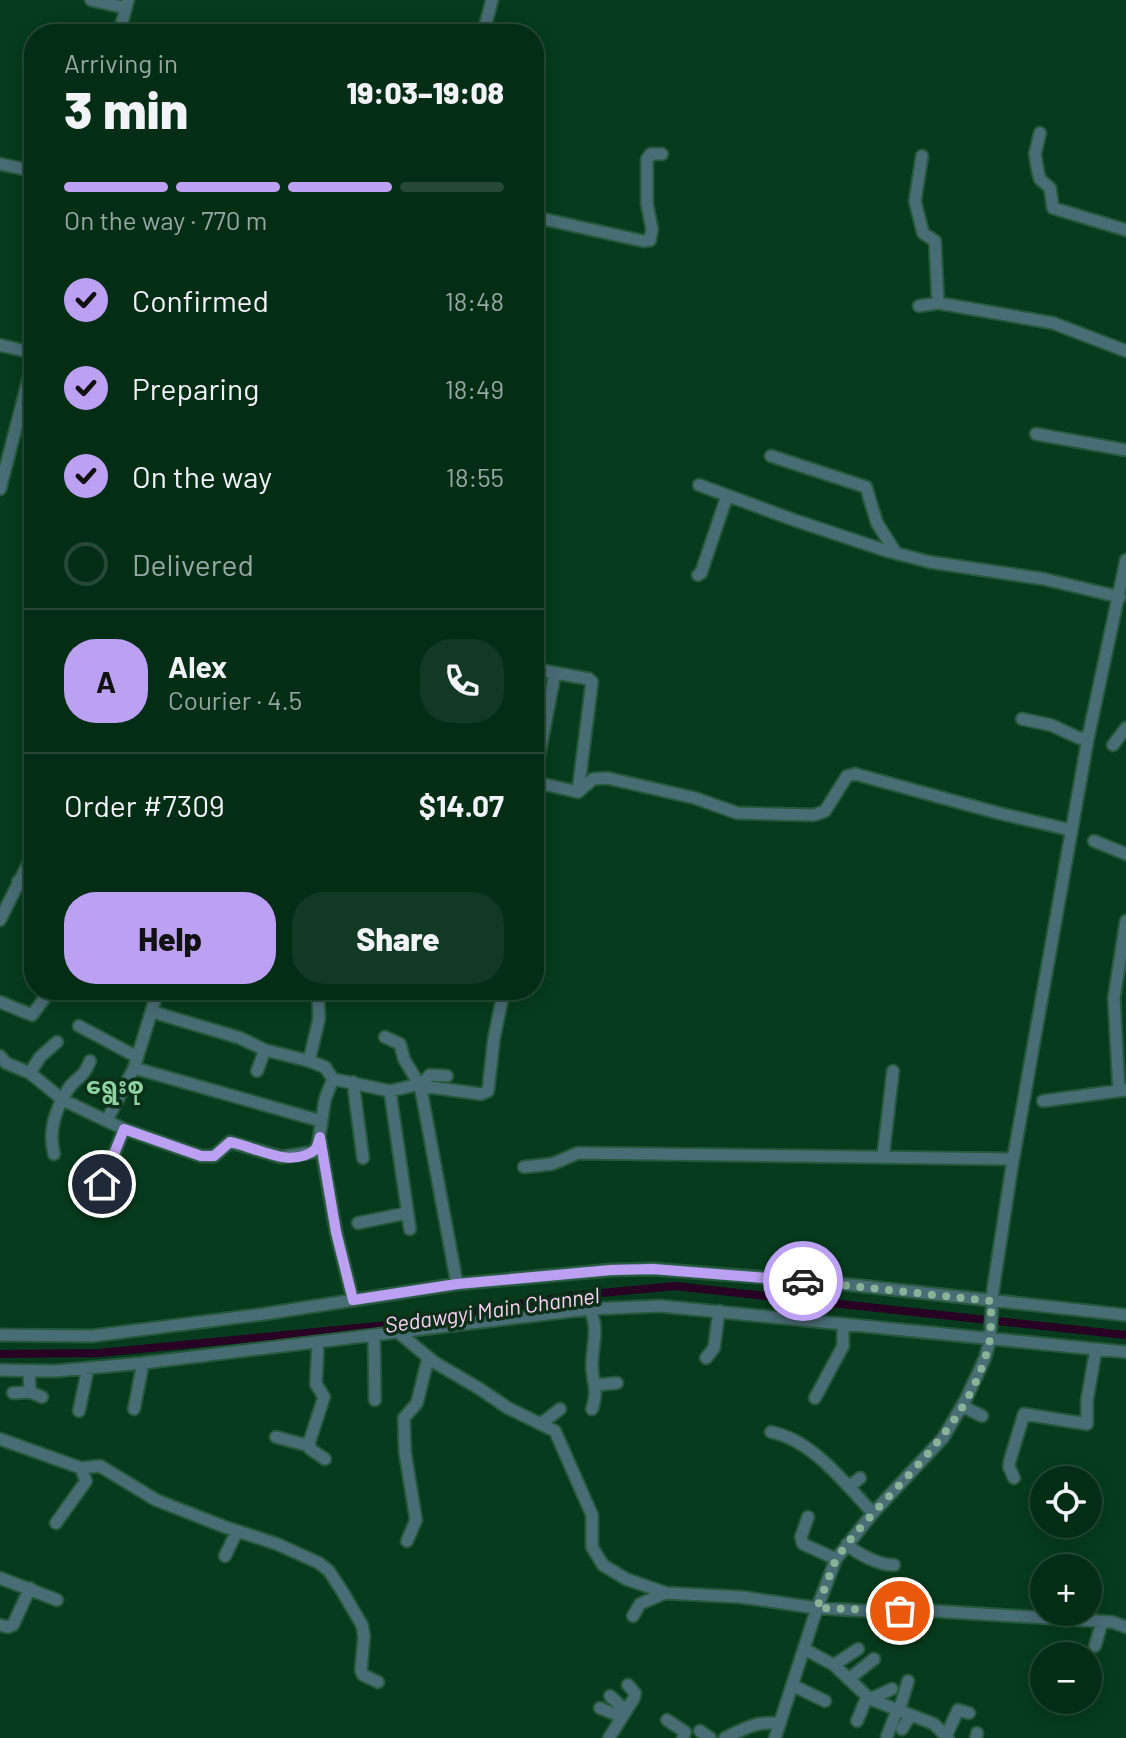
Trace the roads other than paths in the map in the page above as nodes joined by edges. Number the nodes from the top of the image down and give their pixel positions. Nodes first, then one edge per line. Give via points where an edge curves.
1 (91, 0) edge
2 (492, 0) edge
3 (127, 4) edge
4 (122, 24) edge
5 (486, 24) edge
6 (1040, 133) dead end
7 (662, 154) dead end
8 (922, 156) dead end
9 (0, 164) edge
10 (24, 169) edge
11 (544, 219) edge
12 (1126, 230) edge
13 (938, 303) junction
14 (919, 306) dead end
15 (0, 345) edge
16 (1126, 351) edge
17 (24, 353) edge
18 (24, 395) edge
19 (1036, 434) dead end
20 (1126, 450) edge
21 (771, 456) dead end
22 (699, 485) dead end
23 (0, 489) edge
24 (727, 496) junction
25 (896, 553) junction
26 (1126, 560) edge
27 (698, 575) dead end
28 (1120, 597) junction
29 (544, 671) edge
30 (555, 673) junction
31 (1022, 719) dead end
32 (1126, 728) edge
33 (544, 730) edge
34 (1088, 738) junction
35 (1113, 745) dead end
36 (544, 784) edge
37 (578, 792) junction
38 (1071, 830) junction
39 (1094, 841) dead end
40 (1126, 854) edge
41 (24, 871) edge
42 (18, 881) junction
43 (24, 884) edge
44 (0, 920) edge
45 (1126, 921) edge
46 (43, 1000) edge
47 (156, 1000) edge
48 (318, 1000) edge
49 (502, 1000) edge
50 (0, 1002) edge
51 (153, 1012) junction
52 (79, 1026) dead end
53 (385, 1037) dead end
54 (57, 1042) dead end
55 (265, 1050) junction
56 (0, 1056) edge
57 (90, 1061) dead end
58 (309, 1061) junction
59 (135, 1062) junction
60 (257, 1071) dead end
61 (893, 1071) dead end
62 (30, 1073) junction
63 (447, 1076) dead end
64 (333, 1079) junction
65 (353, 1082) junction
66 (420, 1085) junction
67 (1122, 1090) edge
68 (390, 1091) junction
69 (63, 1100) junction
70 (1043, 1101) dead end
71 (107, 1120) junction
72 (321, 1121) junction
73 (124, 1129) junction
74 (320, 1137) junction
75 (54, 1154) dead end
76 (883, 1157) junction
77 (363, 1158) dead end
78 (1013, 1159) junction
79 (524, 1167) dead end
80 (112, 1196) dead end
81 (407, 1213) junction
82 (358, 1223) dead end
83 (410, 1229) dead end
84 (457, 1284) junction
85 (353, 1300) junction
86 (992, 1304) junction
87 (589, 1309) junction
88 (719, 1311) junction
89 (1126, 1315) edge
90 (843, 1324) junction
91 (399, 1333) junction
92 (0, 1335) edge
93 (989, 1335) junction
94 (374, 1336) junction
95 (318, 1343) junction
96 (1096, 1349) junction
97 (1126, 1352) edge
98 (428, 1358) junction
99 (706, 1358) dead end
100 (143, 1363) junction
101 (88, 1368) junction
102 (0, 1370) edge
103 (29, 1371) junction
104 (617, 1383) dead end
105 (596, 1385) junction
106 (30, 1392) junction
107 (13, 1393) dead end
108 (42, 1397) dead end
109 (815, 1398) dead end
110 (375, 1400) dead end
111 (962, 1406) junction
112 (134, 1409) dead end
113 (560, 1409) dead end
114 (592, 1409) dead end
115 (79, 1411) dead end
116 (982, 1416) dead end
117 (542, 1423) junction
118 (771, 1432) dead end
119 (276, 1437) dead end
120 (0, 1439) edge
121 (310, 1446) junction
122 (325, 1459) dead end
123 (81, 1468) junction
124 (860, 1478) dead end
125 (1014, 1478) dead end
126 (849, 1487) junction
127 (873, 1513) junction
128 (808, 1517) dead end
129 (56, 1523) dead end
130 (237, 1531) junction
131 (407, 1541) dead end
132 (847, 1544) junction
133 (225, 1556) dead end
134 (836, 1559) junction
135 (894, 1565) dead end
136 (0, 1578) edge
137 (30, 1588) junction
138 (666, 1593) junction
139 (57, 1600) dead end
140 (817, 1608) junction
141 (633, 1616) dead end
142 (1030, 1617) edge
143 (1102, 1622) edge
144 (0, 1625) edge
145 (1126, 1627) edge
146 (858, 1649) dead end
147 (806, 1650) junction
148 (874, 1659) dead end
149 (834, 1665) junction
150 (850, 1678) junction
151 (908, 1681) dead end
152 (378, 1682) dead end
153 (628, 1685) dead end
154 (794, 1686) junction
155 (892, 1689) dead end
156 (610, 1696) dead end
157 (868, 1698) junction
158 (825, 1701) dead end
159 (600, 1708) dead end
160 (902, 1713) junction
161 (969, 1713) dead end
162 (624, 1714) junction
163 (667, 1720) dead end
164 (786, 1720) junction
165 (857, 1721) dead end
166 (902, 1729) dead end
167 (731, 1736) edge
168 (887, 1736) dead end
169 (947, 1737) edge
170 (609, 1738) edge
171 (683, 1738) edge
172 (775, 1738) edge

1 - 3 street
2 - 5 street
3 - 4 street
6 - 12 street via 1038,172 1050,188 1053,208
7 - 11 street via 647,159 650,240
8 - 13 street via 916,209 923,233 935,241
9 - 10 street
13 - 14 street
13 - 16 street via 1053,323
15 - 17 street
18 - 23 street
19 - 20 street
21 - 25 street via 866,487 877,523
22 - 24 street
24 - 25 street
24 - 27 street
25 - 28 street
26 - 28 street
28 - 34 street
29 - 30 street
30 - 33 street
30 - 37 street via 592,682
31 - 34 street
32 - 35 street
34 - 38 street
36 - 37 street
37 - 38 street via 593,779 607,778 737,813 814,815 825,811 847,776 855,774
38 - 78 street
39 - 40 street
41 - 42 street
42 - 43 street
42 - 44 street
45 - 67 street via 1114,998
46 - 50 street via 32,1015
47 - 51 street
48 - 58 street
49 - 66 street via 488,1091
51 - 55 street
51 - 59 street
52 - 59 street
53 - 66 street via 400,1044
54 - 62 street
55 - 58 street
55 - 60 street
56 - 62 street
57 - 69 street
58 - 64 street via 325,1067
59 - 71 street
59 - 72 street
61 - 76 street
62 - 69 street
63 - 66 street via 430,1075
64 - 65 street
64 - 72 street
65 - 68 street
65 - 77 street
66 - 68 street
66 - 84 street
67 - 70 street
68 - 81 street
69 - 71 street
69 - 75 street via 51,1128
71 - 73 street
72 - 74 street
73 - 74 street via 201,1156 214,1156 230,1142 281,1157 304,1156 316,1149
73 - 80 street via 102,1184
74 - 85 street
76 - 78 street
76 - 79 street via 578,1153 552,1164
78 - 86 street
81 - 82 street
81 - 83 street
84 - 85 street
84 - 86 street via 653,1269 834,1283
85 - 92 street via 92,1336
86 - 89 street
86 - 93 street
87 - 88 street via 660,1306
87 - 91 street
87 - 105 street via 595,1330
88 - 90 street
88 - 99 street via 714,1348
90 - 93 street
90 - 109 street via 843,1346
91 - 94 street
91 - 98 street
93 - 96 street
93 - 111 street
94 - 95 street
94 - 110 street
95 - 100 street
95 - 121 street via 316,1384 324,1397
96 - 97 street
96 - 125 street via 1087,1424 1024,1414 1009,1467
98 - 117 street
98 - 131 street via 417,1403 404,1418 416,1520
100 - 101 street
100 - 112 street
101 - 103 street
101 - 115 street
102 - 103 street
103 - 106 street
104 - 105 street
105 - 114 street
106 - 107 street
106 - 108 street
111 - 116 street
111 - 127 street via 943,1438
113 - 117 street
117 - 138 street via 555,1431 589,1504 597,1557 626,1579
118 - 126 street via 811,1452
119 - 121 street
120 - 123 street
121 - 122 street
123 - 129 street via 86,1481
123 - 130 street via 100,1466 156,1500
124 - 126 street
126 - 127 street
127 - 132 street
128 - 134 street via 803,1544
130 - 133 street
130 - 152 street via 297,1552 327,1570 363,1629 363,1675
132 - 134 street
132 - 135 street
134 - 140 street
136 - 137 street
137 - 139 street
137 - 144 street via 13,1625
138 - 140 street
138 - 141 street via 640,1604
140 - 142 street
140 - 147 street
143 - 145 street
146 - 149 street
147 - 149 street
147 - 154 street
148 - 150 street
149 - 150 street
150 - 157 street
151 - 160 street
153 - 162 street via 635,1693
154 - 158 street
154 - 164 street
155 - 157 street
156 - 162 street
157 - 160 street
157 - 165 street
159 - 162 street
160 - 166 street
160 - 168 street
160 - 169 street via 934,1724
161 - 169 street via 958,1710
162 - 170 street
163 - 171 street via 682,1728
164 - 167 street via 755,1724
164 - 172 street

